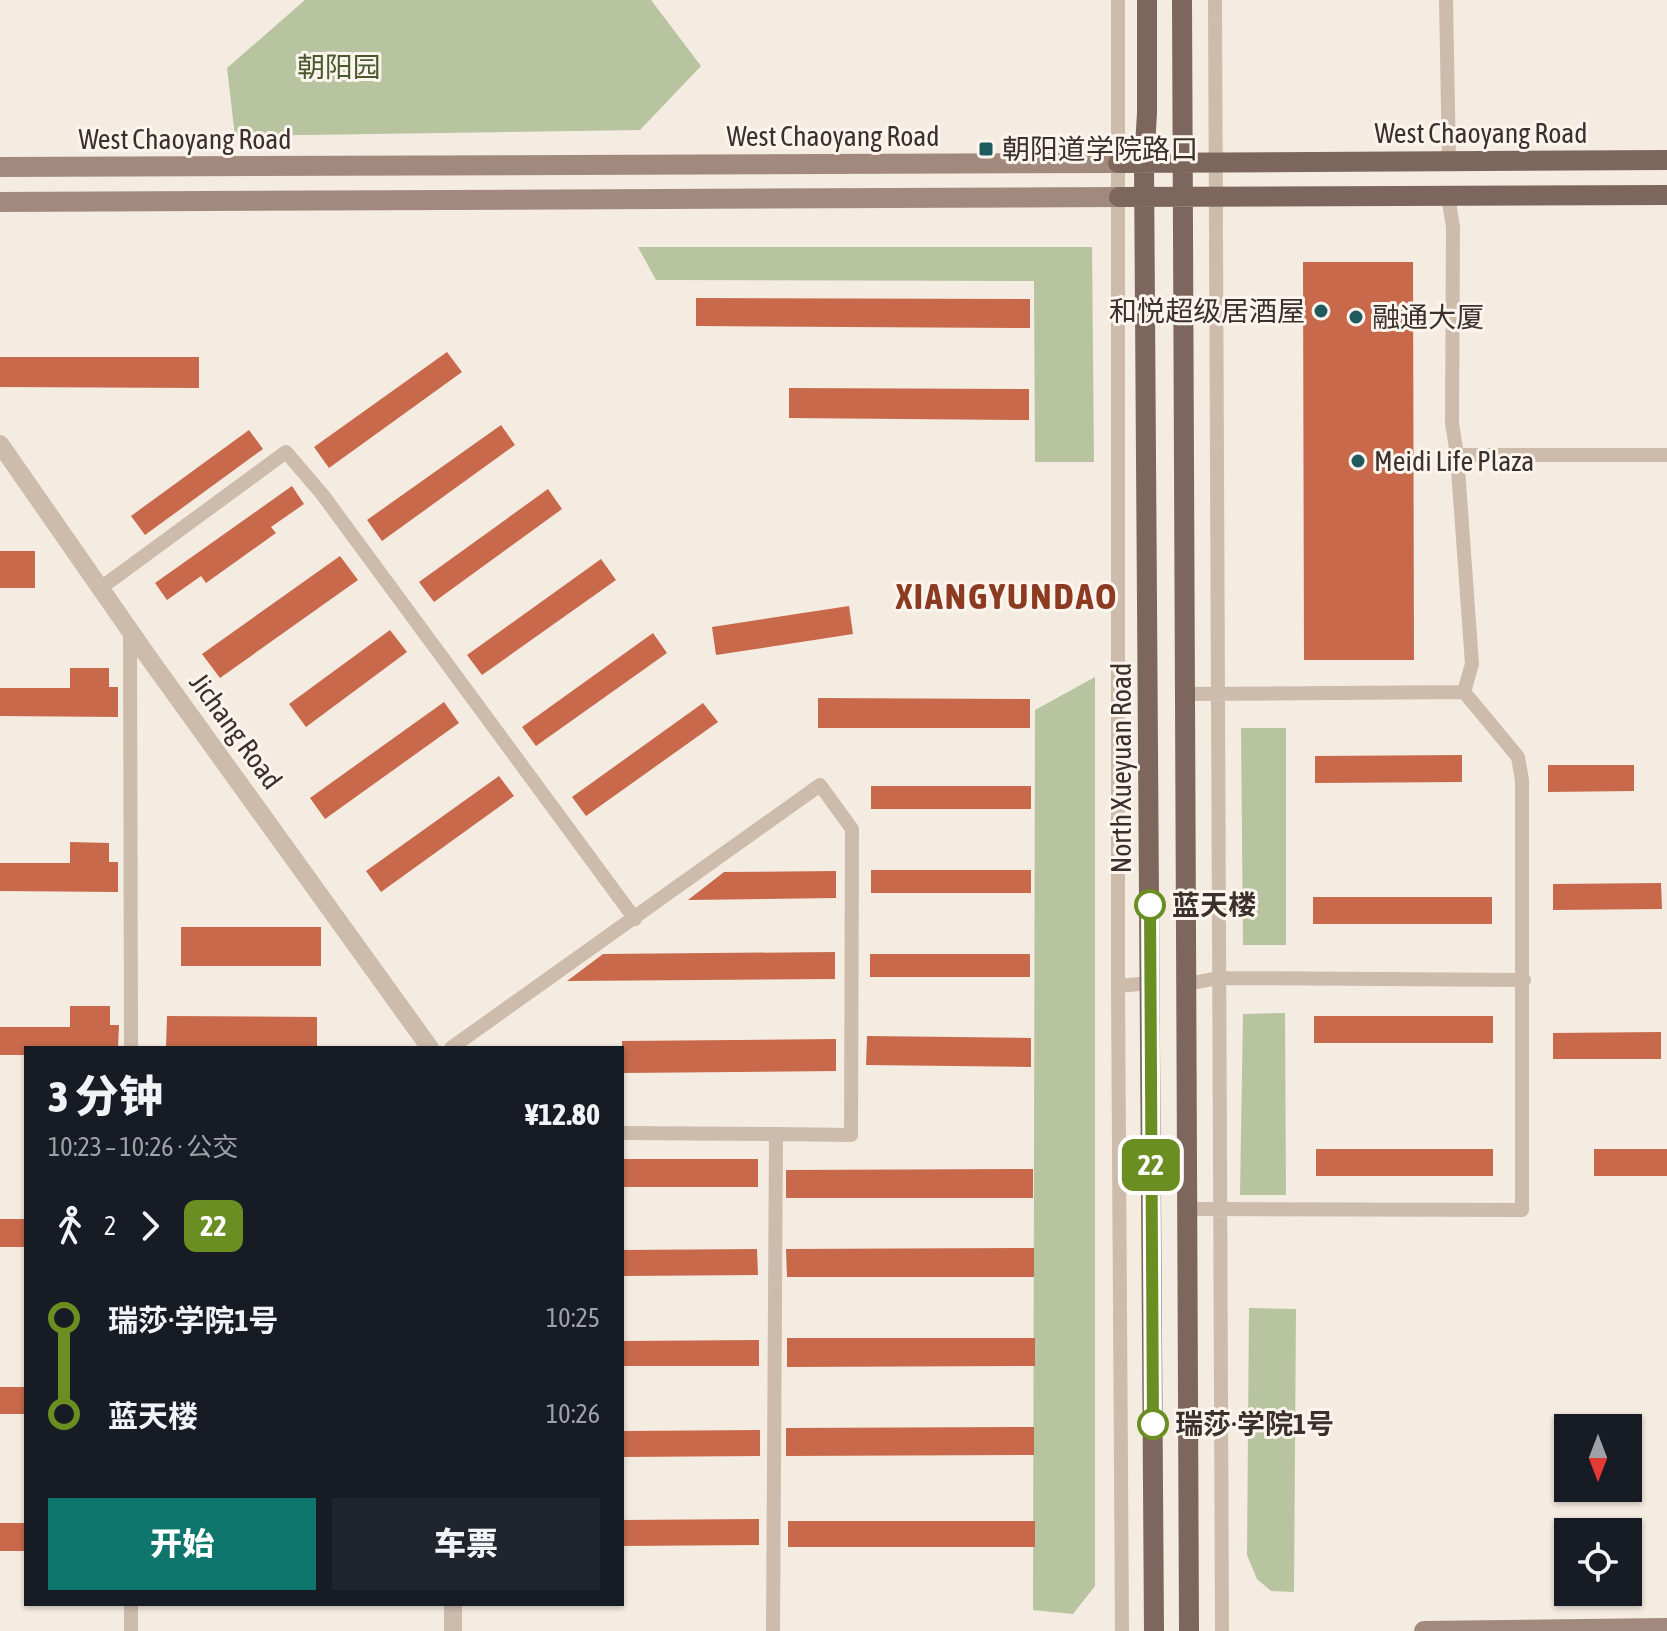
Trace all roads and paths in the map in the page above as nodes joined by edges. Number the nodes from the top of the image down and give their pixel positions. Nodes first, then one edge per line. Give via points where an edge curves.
1 (1118, 0) edge
2 (1147, 0) edge
3 (1182, 0) edge
4 (1215, 0) edge
5 (1446, 0) edge
6 (1455, 0) edge
7 (1667, 160) edge
8 (1452, 161) junction
9 (1118, 163) junction
10 (1144, 163) junction
11 (1182, 163) junction
12 (1215, 163) junction
13 (0, 167) edge
14 (1667, 195) edge
15 (1181, 196) junction
16 (1215, 196) junction
17 (1448, 196) junction
18 (1119, 197) junction
19 (1145, 197) junction
20 (0, 202) edge
21 (0, 444) edge
22 (1457, 455) junction
23 (1667, 455) edge
24 (102, 587) junction
25 (130, 629) junction
26 (1464, 692) junction
27 (1186, 694) junction
28 (1217, 694) junction
29 (635, 919) junction
30 (1218, 978) junction
31 (1524, 980) junction
32 (1150, 983) junction
33 (1187, 984) junction
34 (1118, 986) junction
35 (131, 1046) edge
36 (429, 1046) edge
37 (454, 1046) edge
38 (624, 1133) edge
39 (776, 1134) junction
40 (1221, 1207) junction
41 (1188, 1209) junction
42 (131, 1606) edge
43 (453, 1606) edge
44 (1667, 1628) edge
45 (131, 1631) edge
46 (453, 1631) edge
47 (773, 1631) edge
48 (1122, 1631) edge
49 (1154, 1631) edge
50 (1189, 1631) edge
51 (1222, 1631) edge
52 (1424, 1631) edge

1 - 9 street
2 - 10 main road, North Xueyuan Road
3 - 11 main road
4 - 12 street
5 - 8 street
6 - 8 street
7 - 8 main road, West Chaoyang Road
8 - 12 main road, West Chaoyang Road
9 - 10 main road, West Chaoyang Road
9 - 13 main road, West Chaoyang Road
9 - 18 street
10 - 11 main road, West Chaoyang Road
10 - 19 main road, North Xueyuan Road
11 - 12 main road, West Chaoyang Road
11 - 15 main road
12 - 16 street
14 - 17 main road
15 - 16 main road
15 - 19 main road
15 - 27 main road
16 - 17 main road
16 - 28 street
17 - 22 street
18 - 19 main road
18 - 20 main road
18 - 34 street
19 - 32 main road, North Xueyuan Road
21 - 24 street, Jichang Road
22 - 23 street
22 - 26 street via 1472,664
24 - 25 street, Jichang Road
24 - 29 street via 286,452
25 - 35 street
25 - 36 street, Jichang Road
26 - 28 street
26 - 31 street via 1518,757
27 - 28 street
27 - 33 main road
28 - 30 street
29 - 37 street
29 - 39 street via 820,785 849,822 851,1135
30 - 31 street
30 - 33 street
30 - 40 street
31 - 40 street via 1522,1210
32 - 33 main road
32 - 34 street
32 - 49 main road, North Xueyuan Road
33 - 41 main road
34 - 48 street
38 - 39 street
39 - 47 street
40 - 41 street
40 - 51 street
41 - 50 main road
42 - 45 street
43 - 46 street
44 - 52 main road

